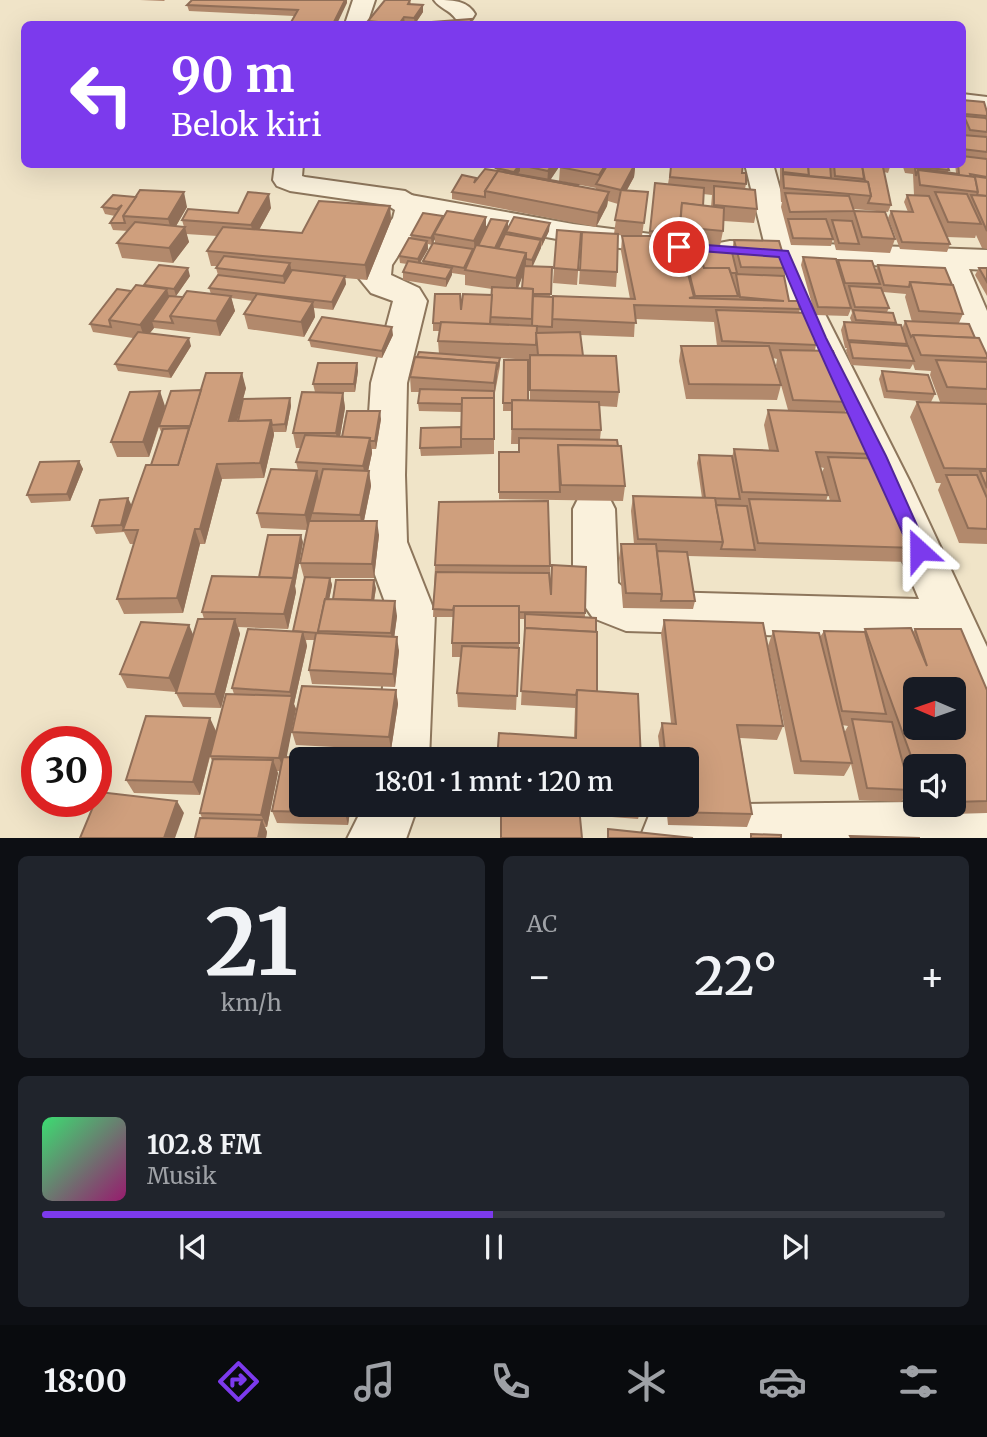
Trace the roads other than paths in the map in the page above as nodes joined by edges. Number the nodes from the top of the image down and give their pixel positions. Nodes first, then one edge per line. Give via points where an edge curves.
1 (363, 0) edge
2 (445, 0) edge
3 (464, 14) dead end
4 (357, 21) edge
5 (966, 102) edge
6 (987, 105) edge
7 (288, 168) edge
8 (760, 168) edge
9 (405, 203) junction
10 (784, 253) junction
11 (949, 260) junction
12 (987, 260) edge
13 (987, 353) edge
14 (594, 509) dead end
15 (950, 620) junction
16 (987, 700) edge
17 (404, 747) edge
18 (387, 817) edge
19 (987, 830) edge
20 (670, 833) edge
21 (375, 838) edge

1 - 4 street
2 - 3 street via 461,7
5 - 6 street
7 - 9 street via 286,180 300,186 372,192
8 - 10 street via 766,205
9 - 10 street via 653,245
9 - 17 street via 410,210 408,218 376,265 374,277 410,301 389,383 385,475 385,541 412,613
10 - 11 street
10 - 15 street
11 - 12 street
11 - 13 street
14 - 15 street via 596,589 609,604 626,611
15 - 16 street
18 - 21 street
19 - 20 street

